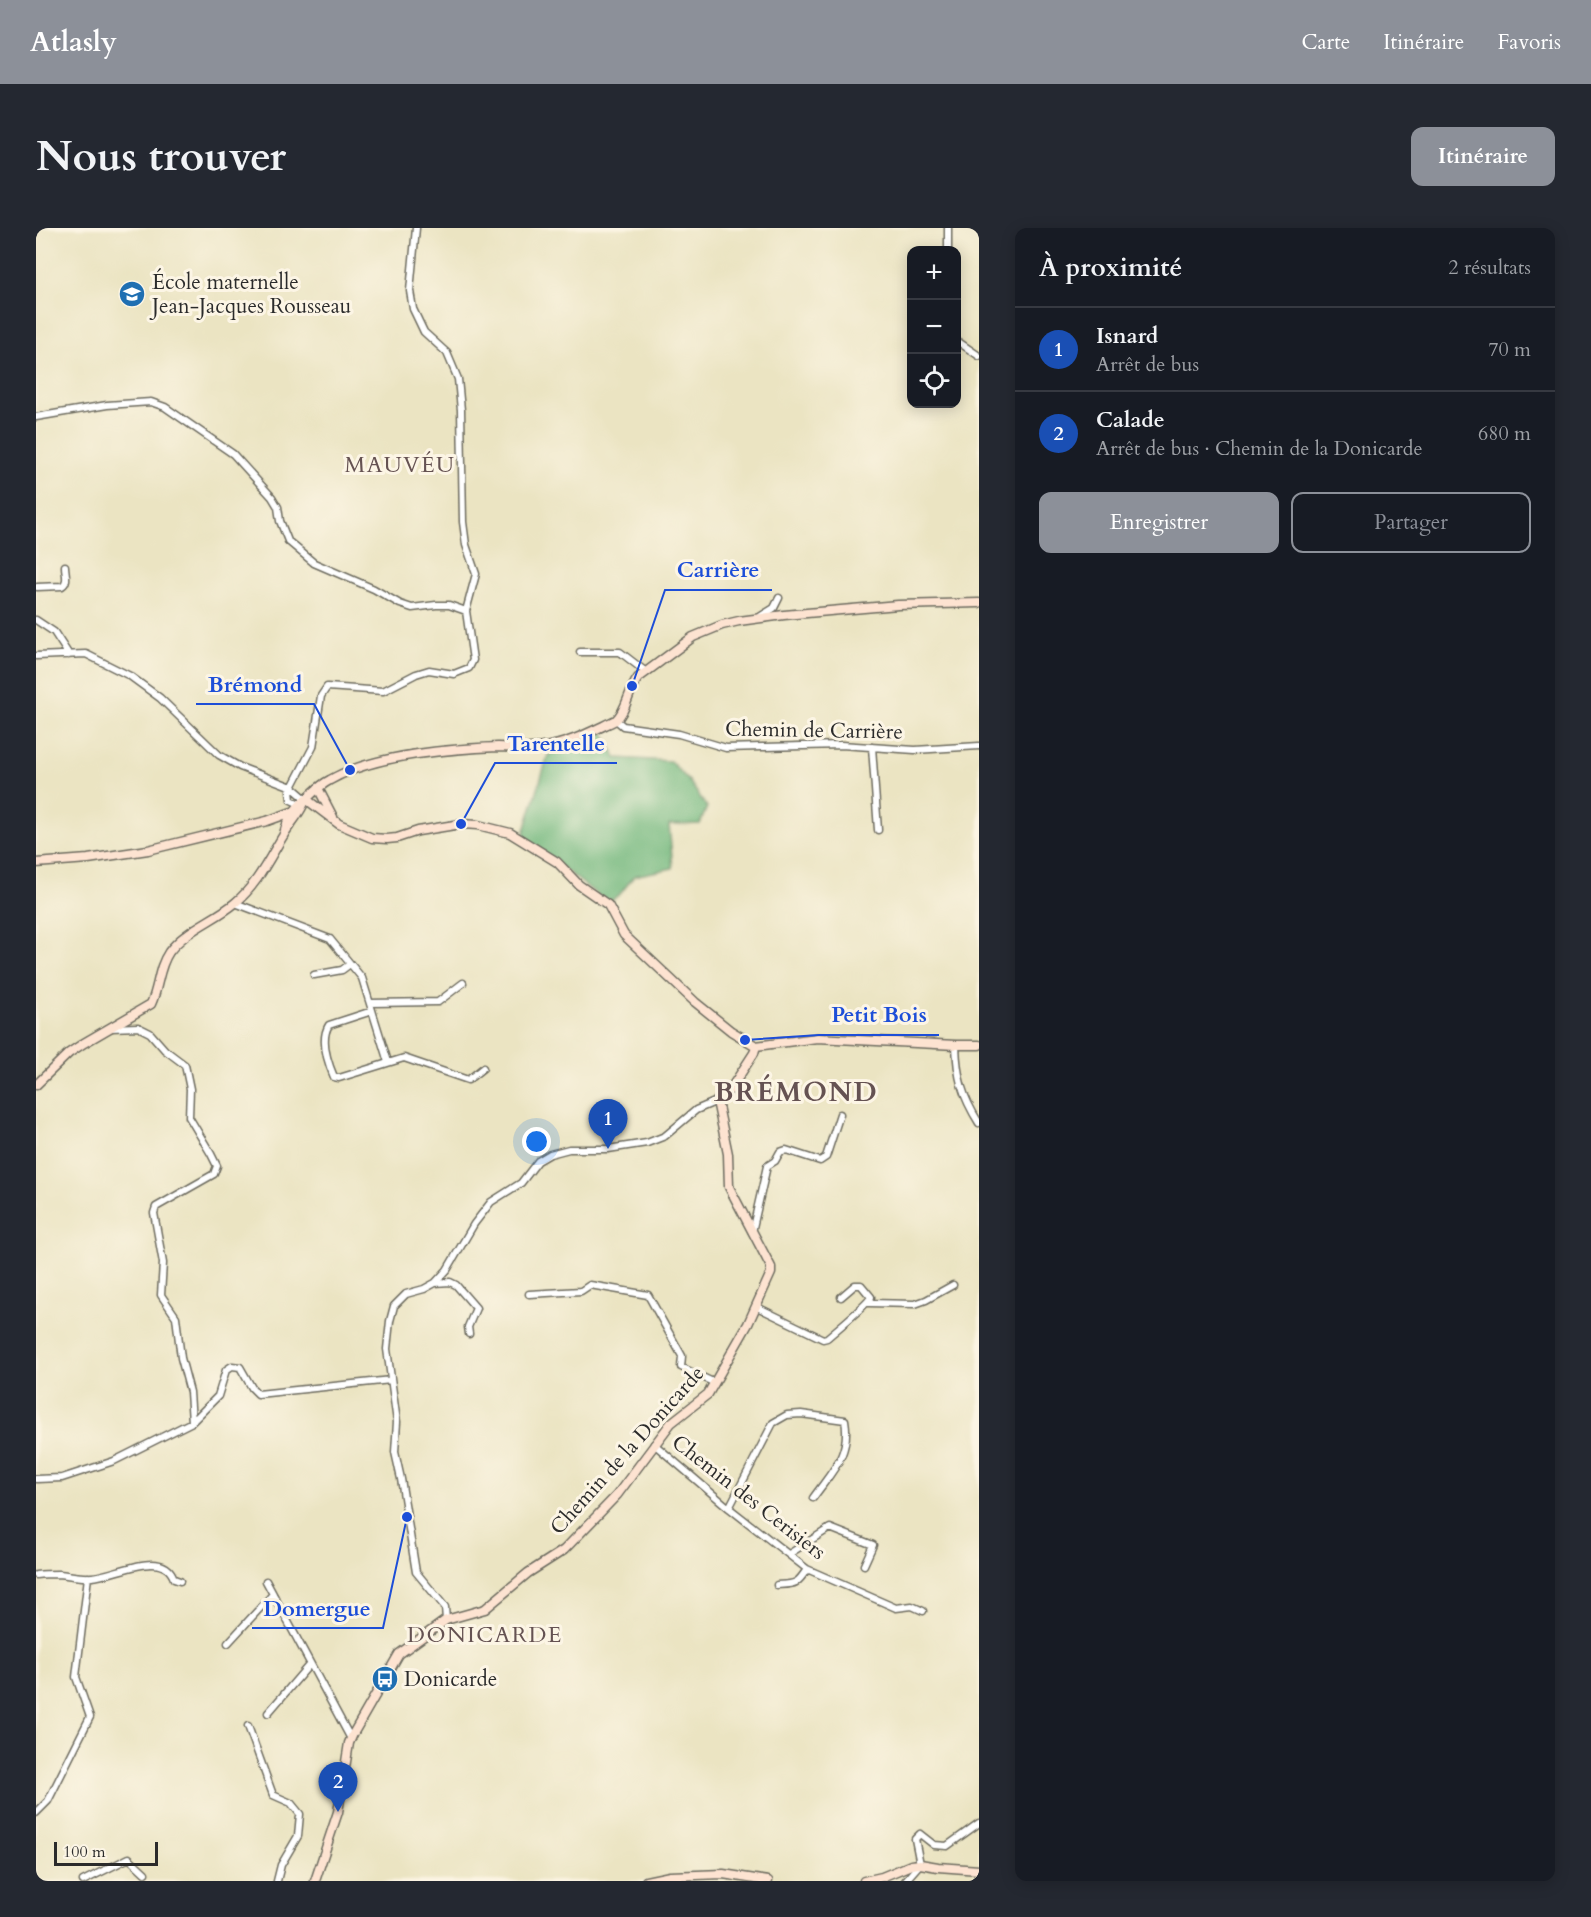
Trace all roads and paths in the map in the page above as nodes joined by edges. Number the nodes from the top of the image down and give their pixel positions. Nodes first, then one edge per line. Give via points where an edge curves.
1 (416, 228) edge
2 (948, 228) edge
3 (948, 246) edge
4 (961, 344) edge
5 (979, 356) edge
6 (36, 417) edge
7 (64, 566) dead end
8 (36, 587) edge
9 (979, 603) edge
10 (466, 611) junction
11 (783, 615) junction
12 (754, 619) junction
13 (36, 620) edge
14 (580, 651) dead end
15 (69, 655) junction
16 (36, 656) edge
17 (646, 672) junction
18 (616, 720) junction
19 (979, 746) edge
20 (872, 747) junction
21 (292, 787) junction
22 (318, 788) junction
23 (304, 803) junction
24 (291, 818) junction
25 (339, 824) junction
26 (878, 830) dead end
27 (36, 863) edge
28 (236, 903) junction
29 (350, 964) junction
30 (314, 975) dead end
31 (463, 983) dead end
32 (370, 1002) junction
33 (372, 1011) junction
34 (106, 1028) junction
35 (956, 1045) junction
36 (979, 1045) edge
37 (756, 1046) junction
38 (388, 1062) junction
39 (483, 1068) dead end
40 (36, 1086) edge
41 (717, 1101) junction
42 (840, 1114) dead end
43 (979, 1123) edge
44 (752, 1233) junction
45 (435, 1283) junction
46 (953, 1285) dead end
47 (529, 1294) dead end
48 (841, 1298) dead end
49 (869, 1303) junction
50 (757, 1307) junction
51 (469, 1334) dead end
52 (391, 1380) junction
53 (714, 1383) junction
54 (192, 1422) junction
55 (654, 1444) junction
56 (36, 1479) edge
57 (813, 1498) dead end
58 (729, 1508) junction
59 (789, 1554) junction
60 (864, 1565) dead end
61 (807, 1569) junction
62 (36, 1575) edge
63 (88, 1577) junction
64 (180, 1581) dead end
65 (266, 1581) dead end
66 (777, 1585) dead end
67 (273, 1594) junction
68 (923, 1611) dead end
69 (446, 1620) junction
70 (228, 1643) dead end
71 (310, 1664) junction
72 (268, 1713) dead end
73 (248, 1726) dead end
74 (351, 1739) junction
75 (36, 1813) edge
76 (979, 1823) edge
77 (920, 1864) junction
78 (979, 1869) edge
79 (145, 1873) dead end
80 (83, 1881) edge
81 (277, 1881) edge
82 (315, 1881) edge
83 (646, 1881) edge
84 (768, 1881) edge
85 (864, 1881) edge
86 (905, 1881) edge

1 - 10 street via 410,291 413,309 424,332 447,353 458,379 463,522 476,574
2 - 3 street
4 - 5 street
6 - 10 street via 107,405 151,402 165,407 233,454 272,497 288,541 314,563 412,608 449,605
7 - 8 street via 65,584
9 - 11 street
10 - 21 street via 473,660 468,668 454,674 429,670 383,691 327,687 321,696 313,747
11 - 12 street
11 - 12 street via 779,598 770,611
12 - 17 street via 722,625 693,637
13 - 15 street via 54,632
14 - 17 street via 620,652
15 - 16 street
15 - 21 street via 86,654 130,676 160,698 219,755
17 - 18 street via 632,686
18 - 20 street, Chemin de Carrière via 623,726 679,734 726,748
18 - 22 street via 546,747 496,747 394,759 350,770
19 - 20 street, Chemin de Carrière via 915,750
20 - 26 street
21 - 23 street
22 - 23 street
22 - 25 street
23 - 24 street
23 - 25 street
24 - 27 street via 148,850
24 - 28 street via 260,874
25 - 37 street via 372,838 387,839 461,824 510,833 557,862 579,885 608,905 624,935 668,977 731,1031
28 - 29 street via 330,939
28 - 34 street via 175,945 160,969 151,1004
29 - 30 street via 342,970
29 - 32 street via 362,978
31 - 32 street via 438,1002
32 - 33 street
33 - 38 street
33 - 38 street via 329,1025 324,1039 332,1073 339,1078
34 - 40 street via 69,1053
34 - 54 street via 138,1027 185,1065 190,1089 189,1117 217,1166 214,1174 156,1207 154,1213 163,1263 161,1295 176,1317
35 - 36 street
35 - 37 street via 817,1038
35 - 43 street via 963,1096
37 - 41 street via 730,1090
38 - 39 street via 404,1058 468,1080
41 - 44 street, Chemin de la Donicarde via 728,1154 729,1187
41 - 45 street via 696,1110 665,1136 647,1143 569,1149 538,1161 521,1183 490,1202
42 - 44 street via 826,1157 820,1161 786,1150 766,1166
44 - 50 street, Chemin de la Donicarde via 771,1267
45 - 51 street via 456,1285 476,1308
45 - 52 street via 406,1294 394,1306 387,1336
46 - 49 street via 915,1304
47 - 53 street via 581,1291 590,1286 648,1295 681,1356 681,1367
48 - 49 street via 855,1285 861,1285 871,1297
49 - 50 street via 823,1339
50 - 53 street, Chemin de la Donicarde
52 - 54 street via 258,1394 240,1366 232,1366 226,1370 218,1396
52 - 69 street via 397,1422 395,1452 416,1572 445,1607
53 - 55 street, Chemin de la Donicarde via 708,1394 671,1423
54 - 56 street via 114,1461 62,1478
55 - 58 street, Chemin des Cerisiers
55 - 69 street, Chemin de la Donicarde via 617,1495 564,1550 528,1573 485,1609
57 - 58 street via 844,1453 845,1420 787,1415 773,1423
58 - 59 street, Chemin des Cerisiers
59 - 60 street via 830,1528 873,1545
59 - 61 street, Chemin des Cerisiers
61 - 66 street via 794,1584
61 - 68 street, Chemin des Cerisiers via 896,1608 912,1606
62 - 63 street
63 - 64 street via 104,1576 138,1564 165,1565 174,1579
63 - 75 street via 75,1677 90,1717 48,1801
65 - 67 street
67 - 70 street
67 - 71 street
69 - 74 street, Chemin de la Donicarde via 396,1658
71 - 72 street
71 - 74 street
73 - 81 street via 273,1795 291,1803 300,1814 298,1836 281,1865
74 - 82 street, Chemin de la Donicarde via 338,1812
76 - 77 street via 946,1846 933,1845 918,1835 915,1839
77 - 78 street
77 - 85 street
77 - 86 street
79 - 80 street via 129,1858
83 - 84 street via 723,1874

